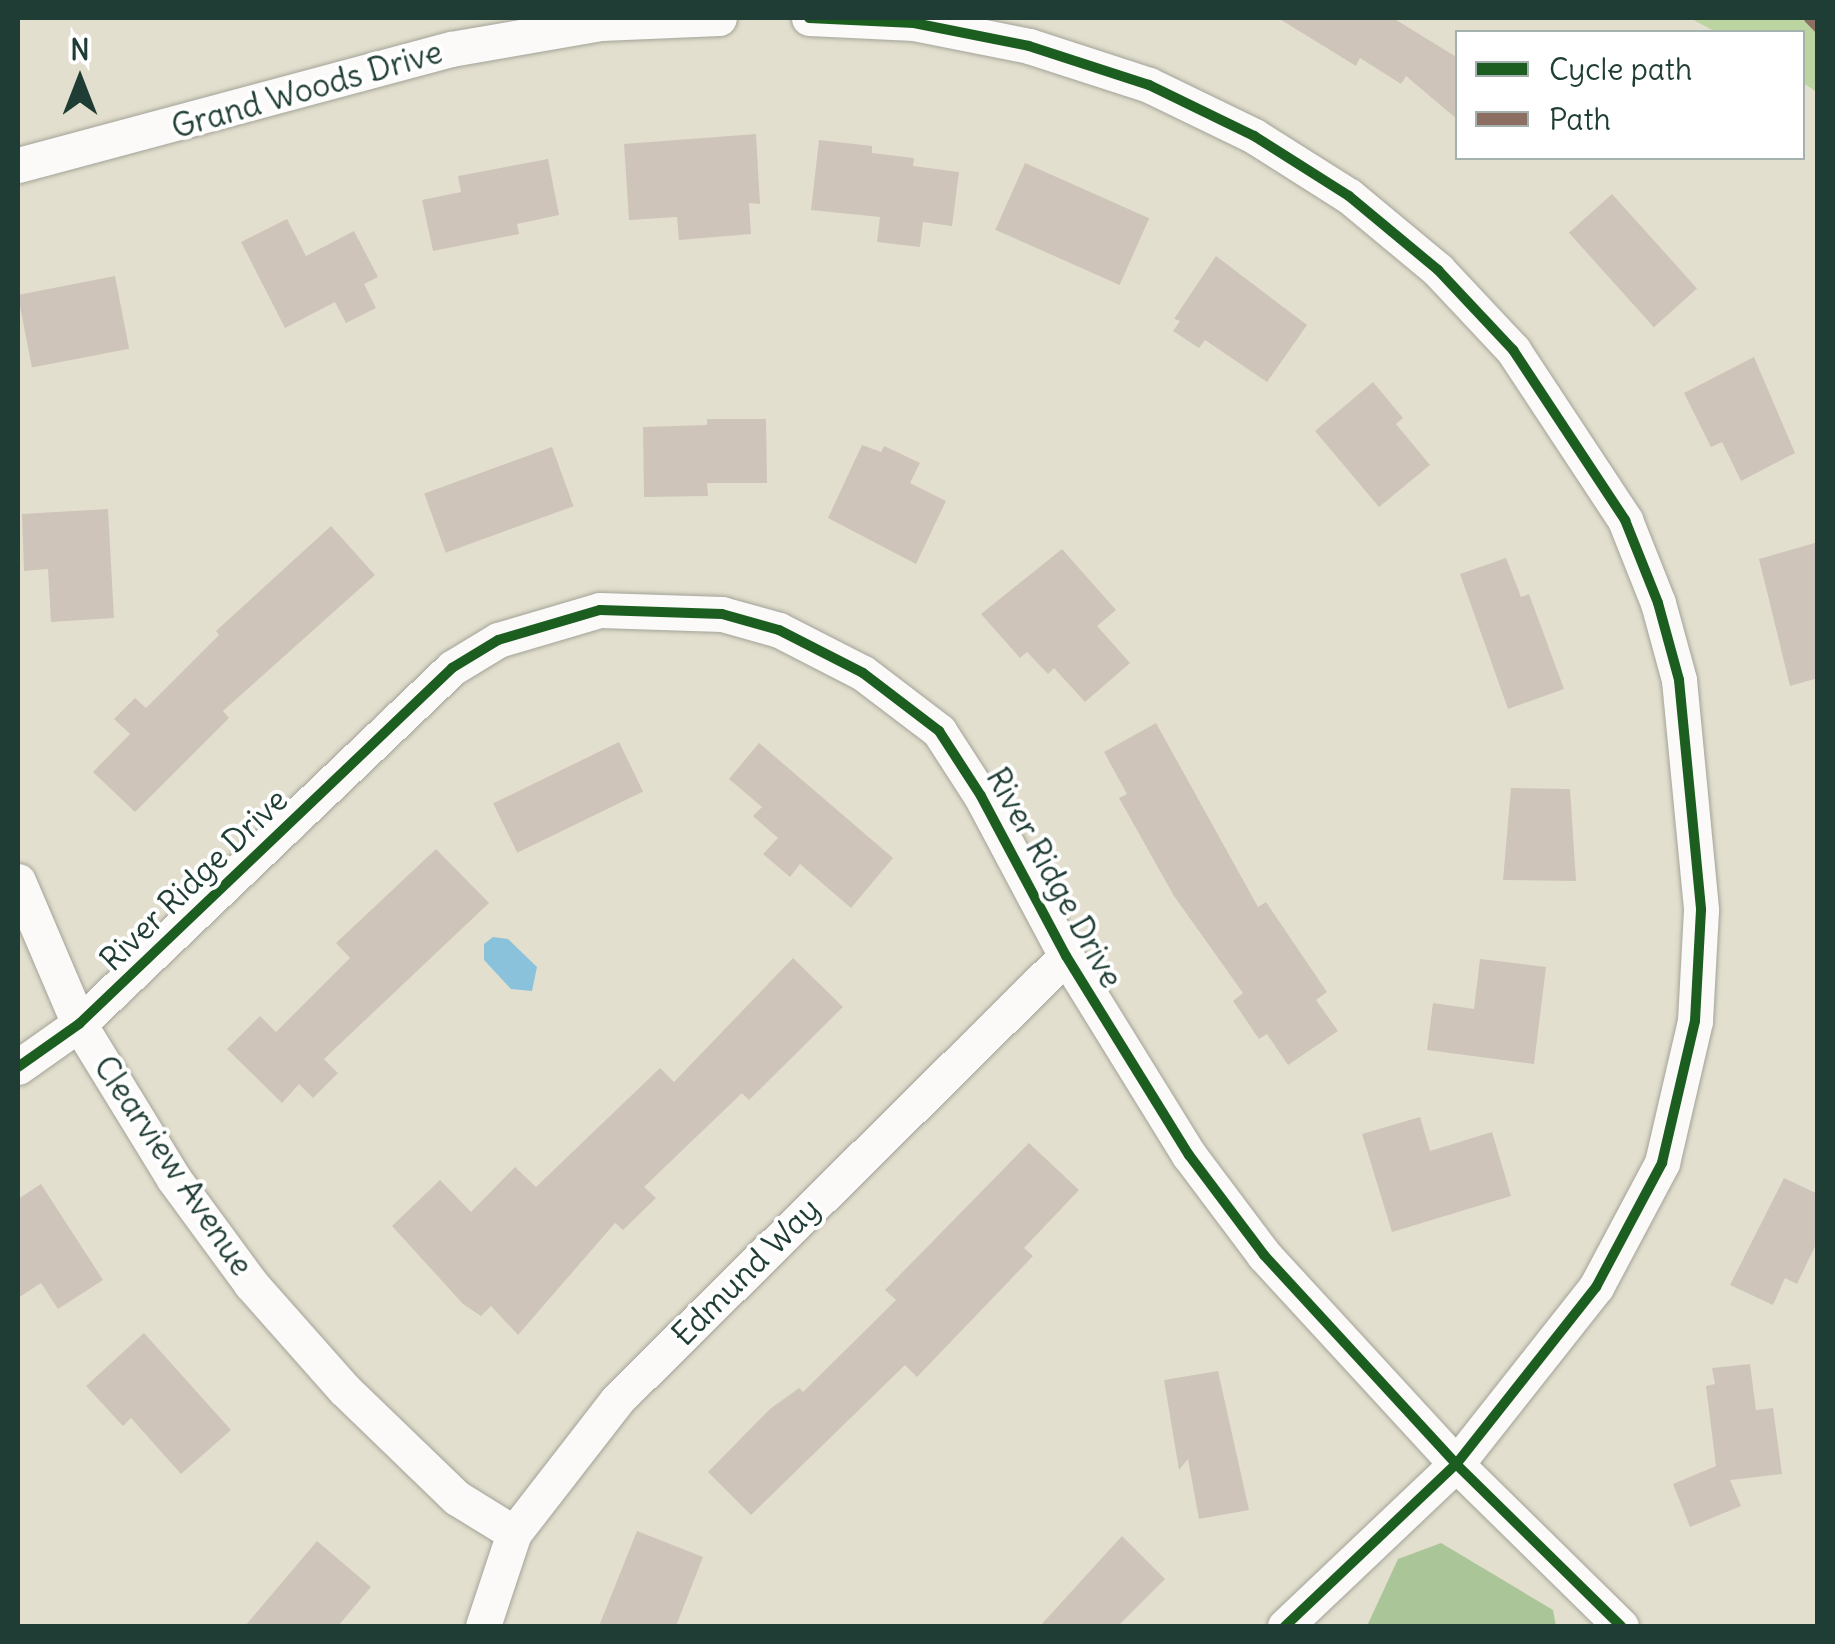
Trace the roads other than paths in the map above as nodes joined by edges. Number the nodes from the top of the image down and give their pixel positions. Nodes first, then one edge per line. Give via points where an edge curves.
1 (719, 18) edge
2 (809, 18) edge
3 (18, 165) edge
4 (18, 881) edge
5 (1066, 956) junction
6 (80, 1024) junction
7 (18, 1068) edge
8 (1456, 1464) junction
9 (514, 1533) junction
10 (483, 1626) edge
11 (1285, 1626) edge
12 (1622, 1626) edge

1 - 3 street, Grand Woods Drive via 600,23 451,49
2 - 8 street via 914,23 1030,46 1149,85 1254,136 1349,196 1438,270 1513,350 1625,520 1658,603 1681,697 1701,910 1695,1021 1662,1163 1630,1228 1596,1287
4 - 6 street, Clearview Avenue
5 - 6 street, River Ridge Drive via 981,796 939,731 902,700 779,630 722,614 600,610 534,626 452,668
5 - 8 street, River Ridge Drive via 1190,1155 1264,1255
5 - 9 street, Edmund Way via 617,1400
6 - 7 street, River Ridge Drive
6 - 9 street, Clearview Avenue via 174,1179 251,1284 344,1389 457,1498
8 - 11 street
8 - 12 street, River Ridge Drive
9 - 10 street, Edmund Way

